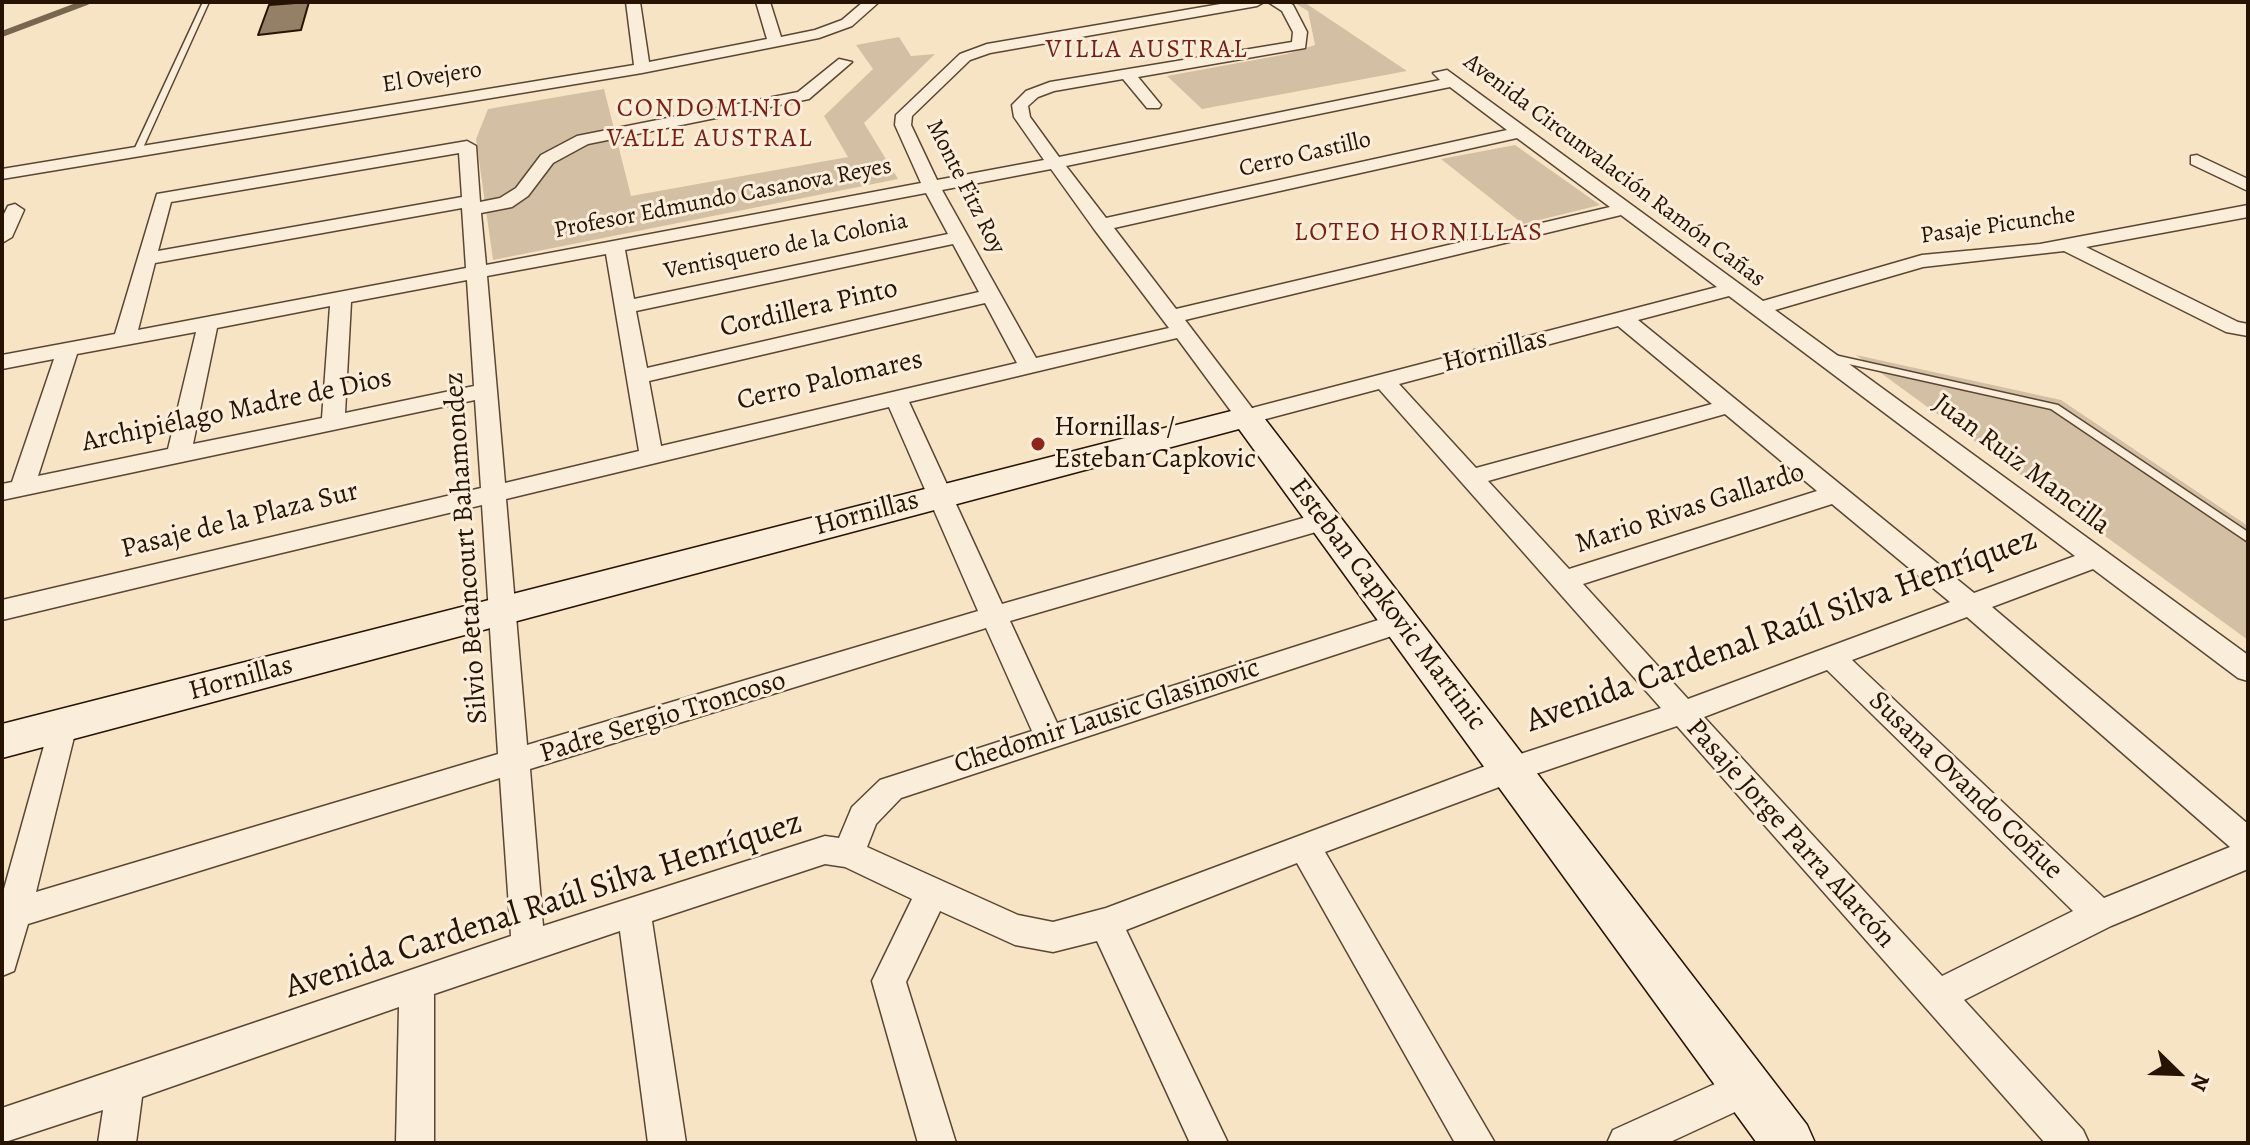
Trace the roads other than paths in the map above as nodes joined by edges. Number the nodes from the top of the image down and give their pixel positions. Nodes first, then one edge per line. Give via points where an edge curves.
1 (206, 2) edge
2 (633, 2) edge
3 (763, 2) edge
4 (1257, 2) edge
5 (1275, 2) edge
6 (868, 7) edge
7 (775, 42) junction
8 (844, 62) dead end
9 (642, 68) junction
10 (1127, 74) junction
11 (1447, 77) joint
12 (1153, 105) dead end
13 (1520, 132) junction
14 (138, 150) junction
15 (2197, 160) dead end
16 (1055, 163) junction
17 (2, 174) edge
18 (931, 186) junction
19 (2248, 186) edge
20 (471, 205) junction
21 (1625, 209) junction
22 (15, 210) dead end
23 (2248, 211) edge
24 (1101, 225) junction
25 (2, 237) edge
26 (959, 237) junction
27 (2065, 244) junction
28 (614, 245) junction
29 (147, 259) junction
30 (476, 272) junction
31 (1733, 289) junction
32 (992, 295) junction
33 (341, 298) junction
34 (625, 307) junction
35 (1759, 308) junction
36 (1623, 319) junction
37 (208, 323) junction
38 (1176, 324) junction
39 (2243, 331) edge
40 (125, 338) junction
41 (68, 349) junction
42 (1823, 355) junction
43 (2, 362) edge
44 (1029, 365) junction
45 (638, 377) junction
46 (1384, 381) junction
47 (485, 391) junction
48 (895, 396) junction
49 (1729, 406) junction
50 (1247, 417) junction
51 (333, 421) junction
52 (179, 454) junction
53 (651, 454) junction
54 (1469, 478) junction
55 (12, 489) edge
56 (493, 492) junction
57 (1835, 494) junction
58 (939, 495) junction
59 (1324, 521) junction
60 (2248, 538) edge
61 (2096, 558) junction
62 (1563, 581) junction
63 (1970, 604) junction
64 (2, 610) edge
65 (502, 611) junction
66 (994, 616) junction
67 (1400, 623) junction
68 (1831, 657) junction
69 (2248, 670) edge
70 (1682, 713) junction
71 (62, 725) junction
72 (1048, 735) junction
73 (2, 741) edge
74 (514, 763) junction
75 (1510, 770) junction
76 (2248, 843) edge
77 (1304, 846) junction
78 (849, 854) junction
79 (2248, 854) edge
80 (932, 893) junction
81 (634, 914) junction
82 (2099, 915) junction
83 (7, 916) edge
84 (1106, 923) junction
85 (528, 946) junction
86 (2, 960) edge
87 (417, 987) junction
88 (1935, 997) junction
89 (125, 1087) junction
90 (1748, 1087) junction
91 (2, 1127) edge
92 (117, 1143) edge
93 (415, 1143) edge
94 (667, 1143) edge
95 (937, 1143) edge
96 (1209, 1143) edge
97 (1476, 1143) edge
98 (1626, 1143) edge
99 (1789, 1143) edge
100 (2070, 1143) edge

1 - 14 lane
2 - 9 street
3 - 7 street
4 - 18 street, Monte Fitz Roy via 965,57 904,115 903,125
5 - 10 street, Esteban Capkovic Martinic via 1288,8 1300,32 1300,45
6 - 7 street, El Ovejero via 819,34
7 - 9 street, El Ovejero
8 - 20 street via 803,96 583,140 547,159 522,192 505,203
9 - 14 street, El Ovejero
10 - 12 street
10 - 16 street, Esteban Capkovic Martinic via 1050,87 1020,105 1022,117
11 - 13 street, Avenida Circunvalación Ramón Cañas
11 - 16 street, Profesor Edmundo Casanova Reyes
13 - 21 street, Avenida Circunvalación Ramón Cañas
13 - 24 street, Cerro Castillo
14 - 17 street, El Ovejero
15 - 19 street
16 - 18 street, Profesor Edmundo Casanova Reyes
16 - 24 street, Esteban Capkovic Martinic
18 - 26 street, Monte Fitz Roy
18 - 28 street, Profesor Edmundo Casanova Reyes
20 - 29 street
20 - 29 street, Silvio Betancourt Bahamondez via 467,146 163,198
20 - 30 street, Silvio Betancourt Bahamondez
21 - 31 street, Avenida Circunvalación Ramón Cañas
21 - 38 street, Cerro Palomares
22 - 25 street
23 - 27 street, Pasaje Picunche
24 - 38 street, Esteban Capkovic Martinic
26 - 32 street, Monte Fitz Roy
26 - 34 street, Ventisquero de la Colonia
27 - 35 street, Pasaje Picunche via 1922,261
27 - 39 street
28 - 30 street, Profesor Edmundo Casanova Reyes
28 - 34 street
29 - 40 street
30 - 33 street, Profesor Edmundo Casanova Reyes
30 - 47 street, Silvio Betancourt Bahamondez
31 - 35 street, Avenida Circunvalación Ramón Cañas
31 - 36 street, Hornillas
32 - 44 street, Monte Fitz Roy
32 - 45 street, Cordillera Pinto
33 - 37 street, Profesor Edmundo Casanova Reyes
33 - 51 street
34 - 45 street
35 - 42 street, Juan Ruiz Mancilla
36 - 46 street, Hornillas
36 - 49 street
37 - 40 street, Profesor Edmundo Casanova Reyes
37 - 52 street
38 - 44 street, Cerro Palomares
38 - 50 street, Esteban Capkovic Martinic
40 - 41 street, Profesor Edmundo Casanova Reyes
41 - 43 street, Profesor Edmundo Casanova Reyes
41 - 55 street
42 - 60 lane via 2054,407
42 - 61 street, Juan Ruiz Mancilla
44 - 48 street, Cerro Palomares
45 - 53 street
46 - 50 street, Hornillas
46 - 54 street, Pasaje Jorge Parra Alarcón
47 - 51 street, Archipiélago Madre de Dios
47 - 56 street, Silvio Betancourt Bahamondez
48 - 53 street, Cerro Palomares
48 - 58 street
49 - 54 street
49 - 57 street
50 - 58 street, Hornillas
50 - 59 street, Esteban Capkovic Martinic
51 - 52 street, Archipiélago Madre de Dios
52 - 55 street, Archipiélago Madre de Dios
53 - 56 street, Cerro Palomares
54 - 62 street, Pasaje Jorge Parra Alarcón
56 - 64 street, Pasaje de la Plaza Sur
56 - 65 street, Silvio Betancourt Bahamondez
57 - 62 street, Mario Rivas Gallardo
57 - 63 street
58 - 65 street, Hornillas
58 - 66 street
59 - 66 street, Padre Sergio Troncoso
59 - 67 street, Esteban Capkovic Martinic
61 - 63 street, Avenida Cardenal Raúl Silva Henríquez
61 - 69 street, Juan Ruiz Mancilla
62 - 70 street, Pasaje Jorge Parra Alarcón
63 - 68 street, Avenida Cardenal Raúl Silva Henríquez
63 - 76 street
65 - 71 street, Hornillas
65 - 74 street, Silvio Betancourt Bahamondez
66 - 72 street
66 - 74 street, Padre Sergio Troncoso
67 - 72 street, Chedomir Lausic Glasinovic
67 - 75 street, Esteban Capkovic Martinic
68 - 70 street, Avenida Cardenal Raúl Silva Henríquez
68 - 82 street, Susana Ovando Coñue
70 - 75 street, Avenida Cardenal Raúl Silva Henríquez
70 - 88 street, Pasaje Jorge Parra Alarcón
71 - 73 street, Hornillas
71 - 83 street
72 - 78 street, Chedomir Lausic Glasinovic via 891,789 863,816
74 - 83 street, Padre Sergio Troncoso
74 - 85 street, Silvio Betancourt Bahamondez
75 - 77 street, Avenida Cardenal Raúl Silva Henríquez
75 - 90 street, Esteban Capkovic Martinic
77 - 84 street, Avenida Cardenal Raúl Silva Henríquez
77 - 97 street
78 - 80 street, Avenida Cardenal Raúl Silva Henríquez
78 - 81 street, Avenida Cardenal Raúl Silva Henríquez via 825,850
79 - 82 street
80 - 84 street, Avenida Cardenal Raúl Silva Henríquez via 1036,936 1053,937
80 - 95 street via 889,981
81 - 85 street, Avenida Cardenal Raúl Silva Henríquez
81 - 94 street
82 - 88 street
83 - 86 street
84 - 96 street
85 - 87 street, Avenida Cardenal Raúl Silva Henríquez
87 - 89 street, Avenida Cardenal Raúl Silva Henríquez
87 - 93 street
88 - 100 street, Pasaje Jorge Parra Alarcón
89 - 91 street, Avenida Cardenal Raúl Silva Henríquez
89 - 92 street
90 - 98 street
90 - 99 street, Esteban Capkovic Martinic

